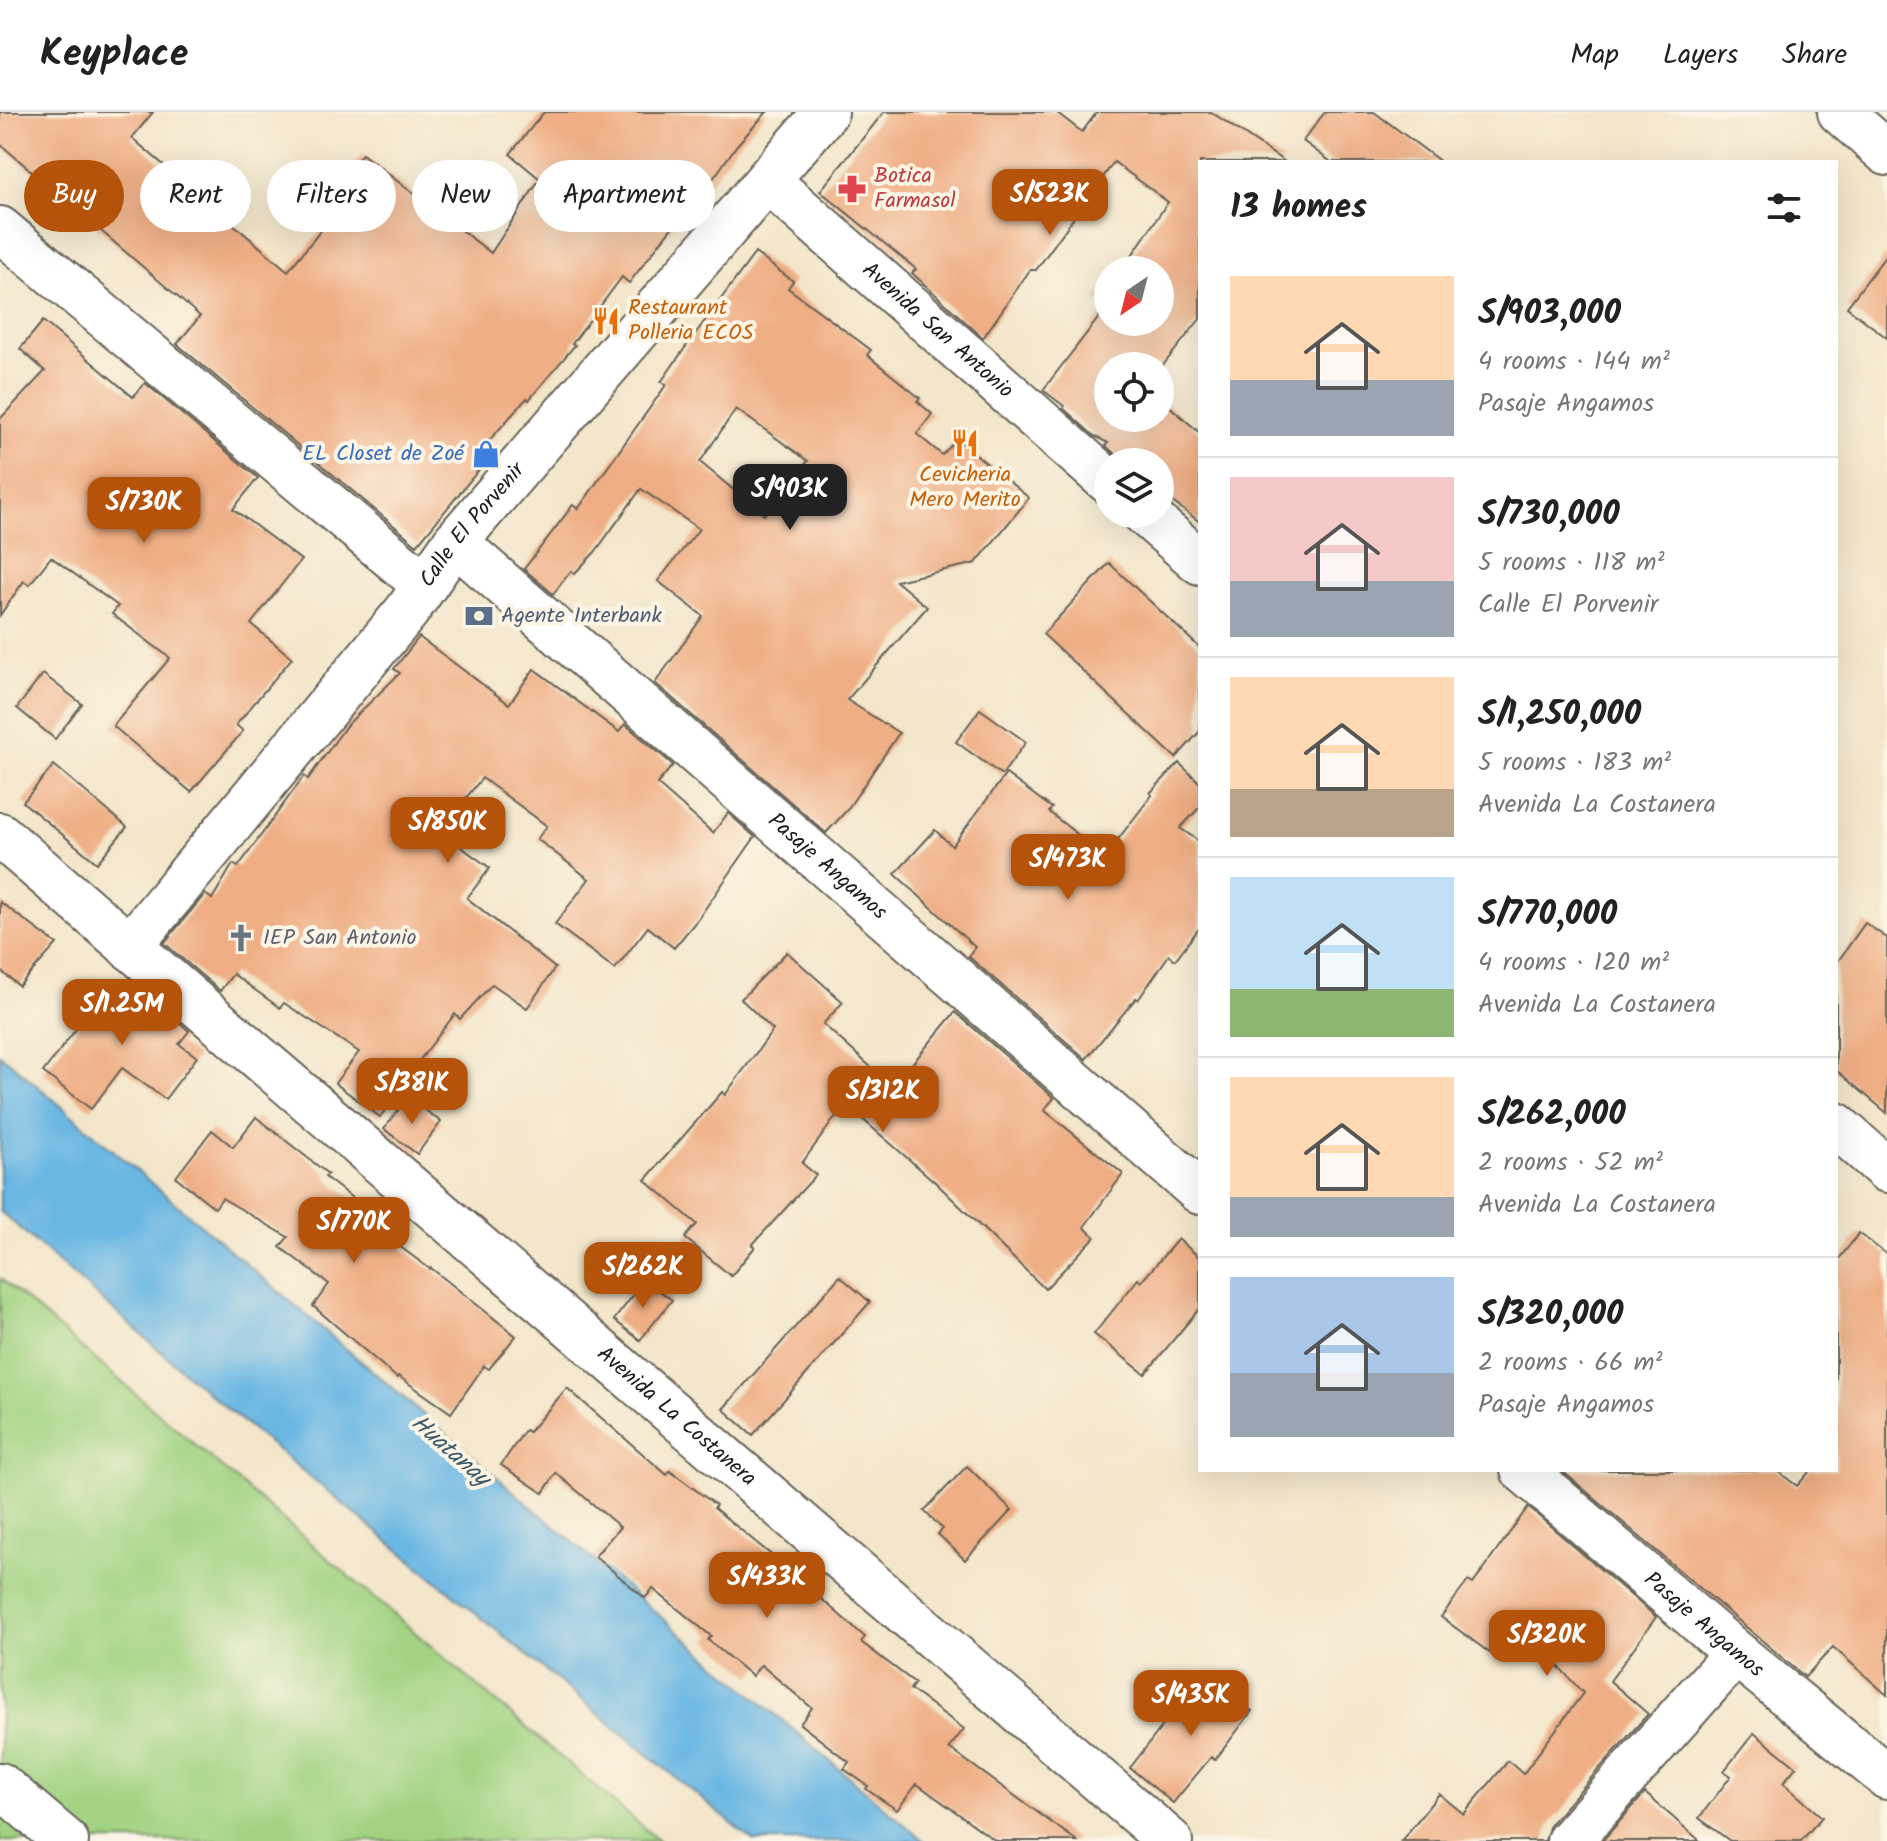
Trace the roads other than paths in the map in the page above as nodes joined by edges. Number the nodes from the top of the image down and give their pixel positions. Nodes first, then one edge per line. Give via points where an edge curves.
1 (826, 112) edge
2 (1840, 112) edge
3 (1887, 153) edge
4 (768, 181) junction
5 (0, 229) edge
6 (1094, 469) edge
7 (1161, 528) edge
8 (455, 542) junction
9 (1198, 560) edge
10 (425, 585) junction
11 (0, 835) edge
12 (129, 947) junction
13 (1838, 1127) edge
14 (1887, 1170) edge
15 (1198, 1190) edge
16 (1525, 1472) edge
17 (1736, 1653) junction
18 (1887, 1777) edge
19 (0, 1785) edge
20 (66, 1841) edge
21 (1170, 1841) edge
22 (1569, 1841) edge

1 - 4 street, Calle El Porvenir
2 - 3 street
4 - 6 street, Avenida San Antonio
4 - 8 street, Calle El Porvenir
5 - 10 street
7 - 9 street
8 - 10 street, Calle El Porvenir
8 - 15 street, Pasaje Angamos
10 - 12 street, Calle El Porvenir
11 - 12 street, Avenida La Costanera
12 - 21 street, Avenida La Costanera
13 - 14 street
16 - 17 street, Pasaje Angamos
17 - 18 street, Pasaje Angamos
17 - 22 street
19 - 20 street

